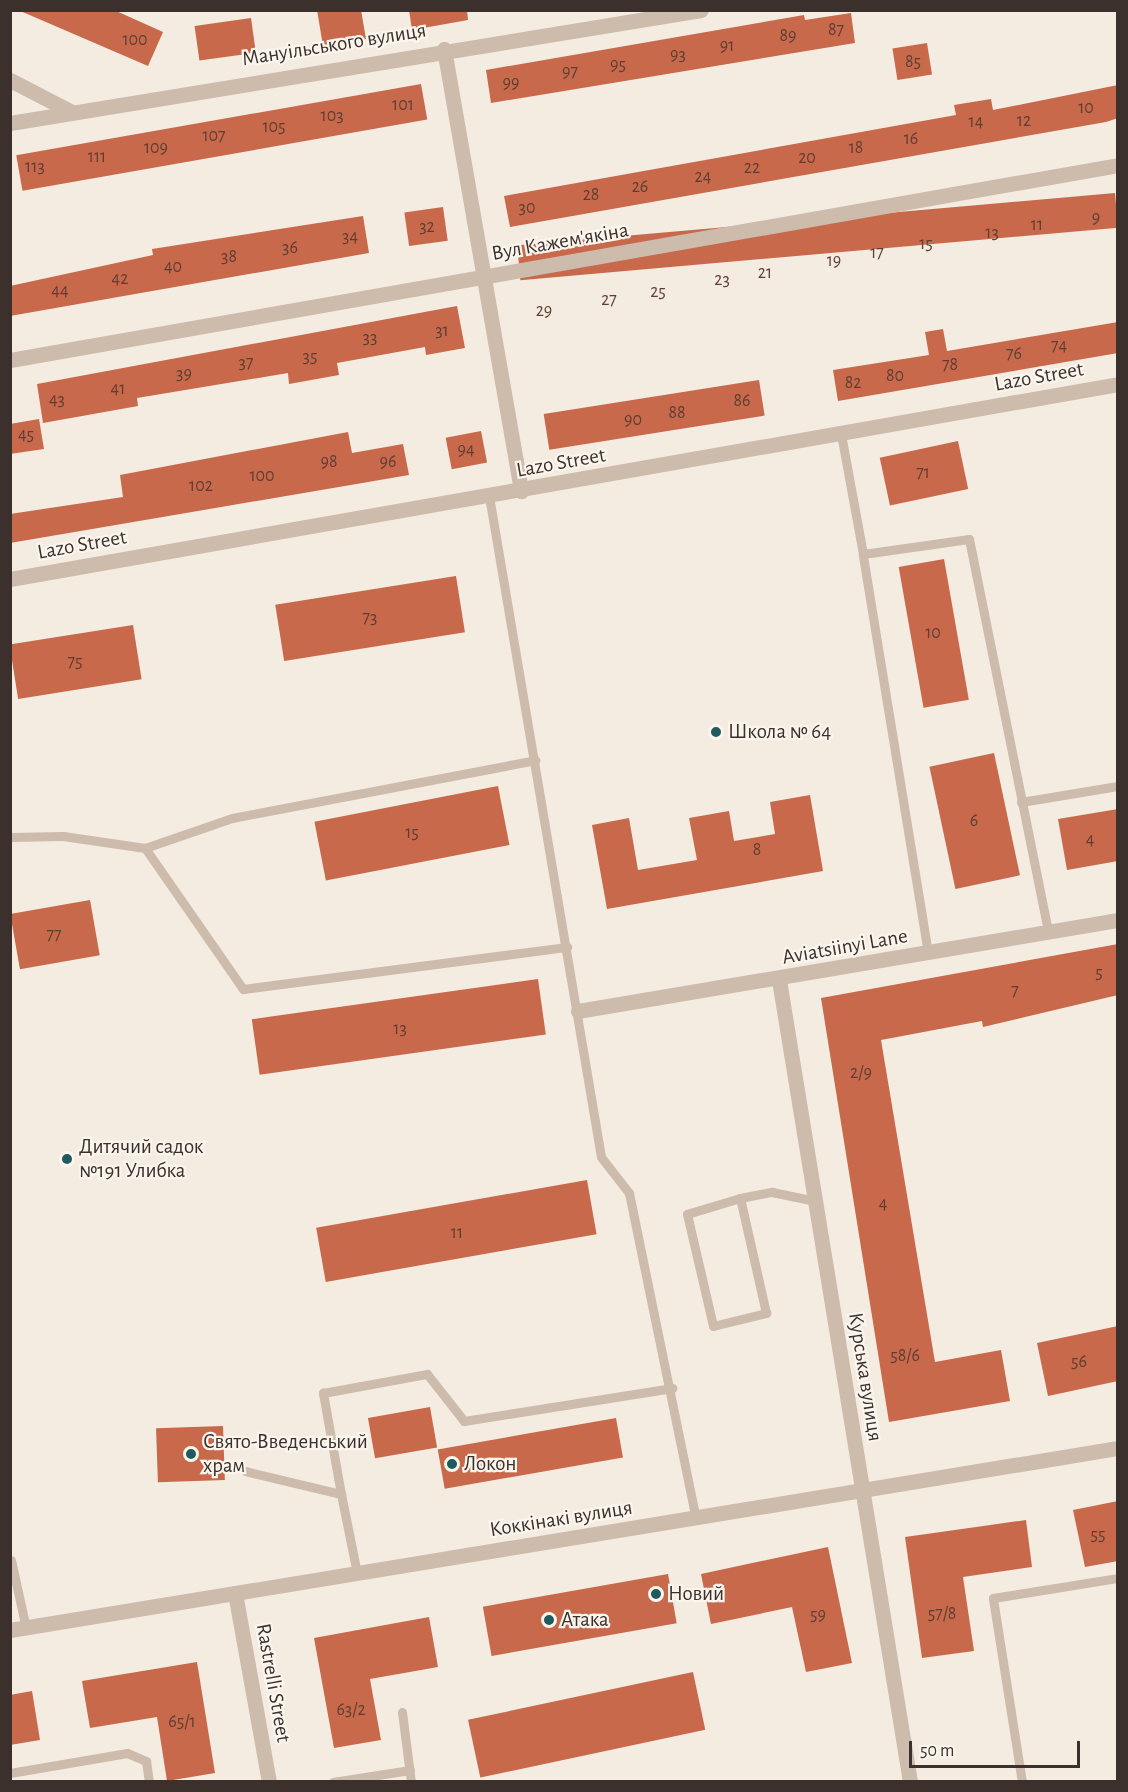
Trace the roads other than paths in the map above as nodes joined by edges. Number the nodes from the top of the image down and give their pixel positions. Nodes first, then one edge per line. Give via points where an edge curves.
1 (701, 10) edge
2 (444, 49) junction
3 (10, 80) edge
4 (72, 112) junction
5 (10, 123) edge
6 (1118, 165) edge
7 (486, 276) junction
8 (10, 360) edge
9 (1118, 384) edge
10 (841, 434) junction
11 (521, 492) junction
12 (489, 496) junction
13 (863, 554) junction
14 (10, 579) edge
15 (535, 760) junction
16 (1118, 786) edge
17 (1022, 802) junction
18 (10, 837) edge
19 (145, 848) junction
20 (1118, 920) edge
21 (1048, 932) junction
22 (567, 947) junction
23 (928, 953) junction
24 (779, 980) junction
25 (578, 1011) junction
26 (740, 1198) junction
27 (815, 1200) junction
28 (672, 1388) junction
29 (1118, 1448) edge
30 (245, 1471) dead end
31 (862, 1491) junction
32 (341, 1494) junction
33 (696, 1519) junction
34 (11, 1558) edge
35 (357, 1573) junction
36 (1118, 1578) edge
37 (235, 1593) junction
38 (18, 1629) edge
39 (402, 1712) dead end
40 (410, 1770) junction
41 (10, 1773) edge
42 (149, 1782) edge
43 (269, 1782) edge
44 (333, 1782) edge
45 (411, 1782) edge
46 (910, 1782) edge
47 (1022, 1782) edge

1 - 2 street, Мануільського вулиця
2 - 4 street, Мануільського вулиця
2 - 7 street
3 - 4 street
4 - 5 street, Мануільського вулиця
6 - 7 street, Вул Кажем'якіна
7 - 8 street, Вул Кажем'якіна
7 - 11 street
9 - 10 street, Lazo Street
10 - 11 street, Lazo Street
10 - 13 lane
11 - 12 street, Lazo Street
12 - 14 street, Lazo Street
12 - 15 lane
13 - 17 lane via 969,538
13 - 23 lane
15 - 19 lane via 232,818
15 - 22 lane
16 - 17 lane
17 - 21 lane
18 - 19 lane via 63,836
19 - 22 lane via 243,988
20 - 21 street, Aviatsiinyi Lane
21 - 23 street, Aviatsiinyi Lane
22 - 25 lane
23 - 24 street, Aviatsiinyi Lane
24 - 25 street, Aviatsiinyi Lane
24 - 27 street, Курська вулиця
25 - 28 lane via 601,1157 629,1193
26 - 26 lane via 766,1313 713,1326 687,1214
26 - 27 lane via 772,1192
27 - 31 street, Курська вулиця
28 - 32 lane via 464,1421 427,1374 323,1393
28 - 33 lane
29 - 31 street, Коккінакі вулиця
30 - 32 lane
31 - 33 street, Коккінакі вулиця
31 - 46 street, Курська вулиця
32 - 35 lane
33 - 35 street, Коккінакі вулиця
34 - 38 lane
35 - 37 street, Коккінакі вулиця
36 - 47 lane via 993,1599
37 - 38 street, Коккінакі вулиця
37 - 43 street, Rastrelli Street
39 - 40 lane
40 - 44 lane
40 - 45 lane
41 - 42 lane via 127,1753 146,1761

